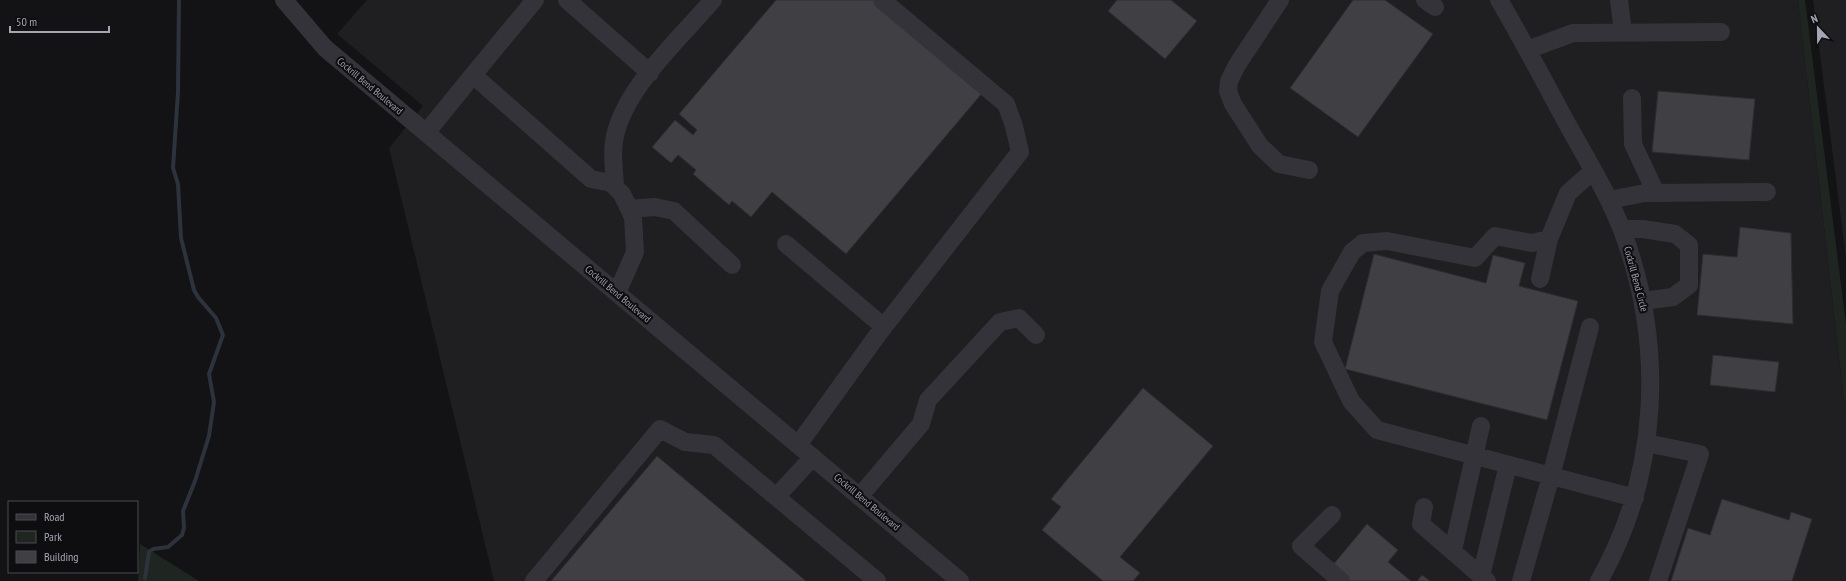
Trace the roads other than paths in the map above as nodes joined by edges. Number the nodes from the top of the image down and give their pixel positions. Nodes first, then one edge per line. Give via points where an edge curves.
1 (284, 0) edge
2 (534, 0) edge
3 (568, 0) edge
4 (713, 0) edge
5 (882, 0) edge
6 (1280, 0) edge
7 (1499, 0) edge
8 (1619, 0) edge
9 (1623, 32) junction
10 (1721, 32) dead end
11 (1527, 50) junction
12 (650, 72) junction
13 (473, 75) junction
14 (1632, 98) dead end
15 (426, 133) junction
16 (1309, 170) dead end
17 (1593, 171) junction
18 (615, 186) junction
19 (1767, 192) dead end
20 (1656, 193) junction
21 (1609, 200) junction
22 (629, 209) junction
23 (1622, 229) junction
24 (1549, 239) junction
25 (786, 244) dead end
26 (732, 266) dead end
27 (1540, 278) dead end
28 (617, 293) junction
29 (1643, 301) junction
30 (884, 327) junction
31 (1590, 327) dead end
32 (1036, 335) dead end
33 (1481, 426) dead end
34 (1646, 443) junction
35 (798, 445) junction
36 (813, 457) junction
37 (1474, 457) junction
38 (1508, 465) junction
39 (1551, 476) junction
40 (860, 496) junction
41 (776, 497) junction
42 (1635, 498) junction
43 (1424, 507) dead end
44 (1332, 515) dead end
45 (1453, 550) junction
46 (1484, 578) edge
47 (534, 581) edge
48 (877, 581) edge
49 (960, 581) edge
50 (1341, 581) edge
51 (1521, 581) edge
52 (1599, 581) edge
53 (1658, 581) edge

1 - 15 street, Cockrill Bend Boulevard via 325,48
2 - 13 street
3 - 12 street
4 - 12 street
5 - 30 street via 1006,104 1020,152
6 - 16 street via 1237,65 1229,81 1228,91 1233,104 1260,146 1279,164
7 - 11 street, Cockrill Bend Circle
8 - 9 street
9 - 10 street
9 - 11 street via 1572,33
11 - 17 street, Cockrill Bend Circle
12 - 18 street via 626,107 616,132 613,158
13 - 15 street
13 - 18 street via 591,179
14 - 20 street via 1633,144
15 - 28 street, Cockrill Bend Boulevard
17 - 21 street, Cockrill Bend Circle
17 - 24 street via 1568,193
18 - 22 street
19 - 20 street
20 - 21 street
21 - 23 street, Cockrill Bend Circle
22 - 26 street via 655,207 674,211
22 - 28 street via 633,217 635,252
23 - 29 street, Cockrill Bend Circle via 1633,259
23 - 29 street via 1676,234 1689,245 1689,285 1673,297
24 - 27 street
24 - 37 street via 1532,243 1495,236 1475,258 1386,241 1363,243 1352,252 1330,291 1323,342 1350,401 1377,430
25 - 30 street
28 - 35 street, Cockrill Bend Boulevard
29 - 34 street, Cockrill Bend Circle via 1651,371
30 - 35 street
31 - 39 street
32 - 40 street via 1018,318 1000,322 928,400 920,424
33 - 37 street
34 - 42 street, Cockrill Bend Circle
34 - 53 street via 1700,454
35 - 36 street, Cockrill Bend Boulevard
36 - 40 street, Cockrill Bend Boulevard
36 - 41 street
37 - 38 street
37 - 45 street
38 - 39 street
38 - 46 street
39 - 42 street
39 - 51 street
40 - 49 street, Cockrill Bend Boulevard
41 - 47 street via 714,445 685,442 660,429
41 - 48 street
42 - 52 street, Cockrill Bend Circle via 1618,543
43 - 45 street via 1420,524
44 - 50 street via 1301,546
45 - 46 street

